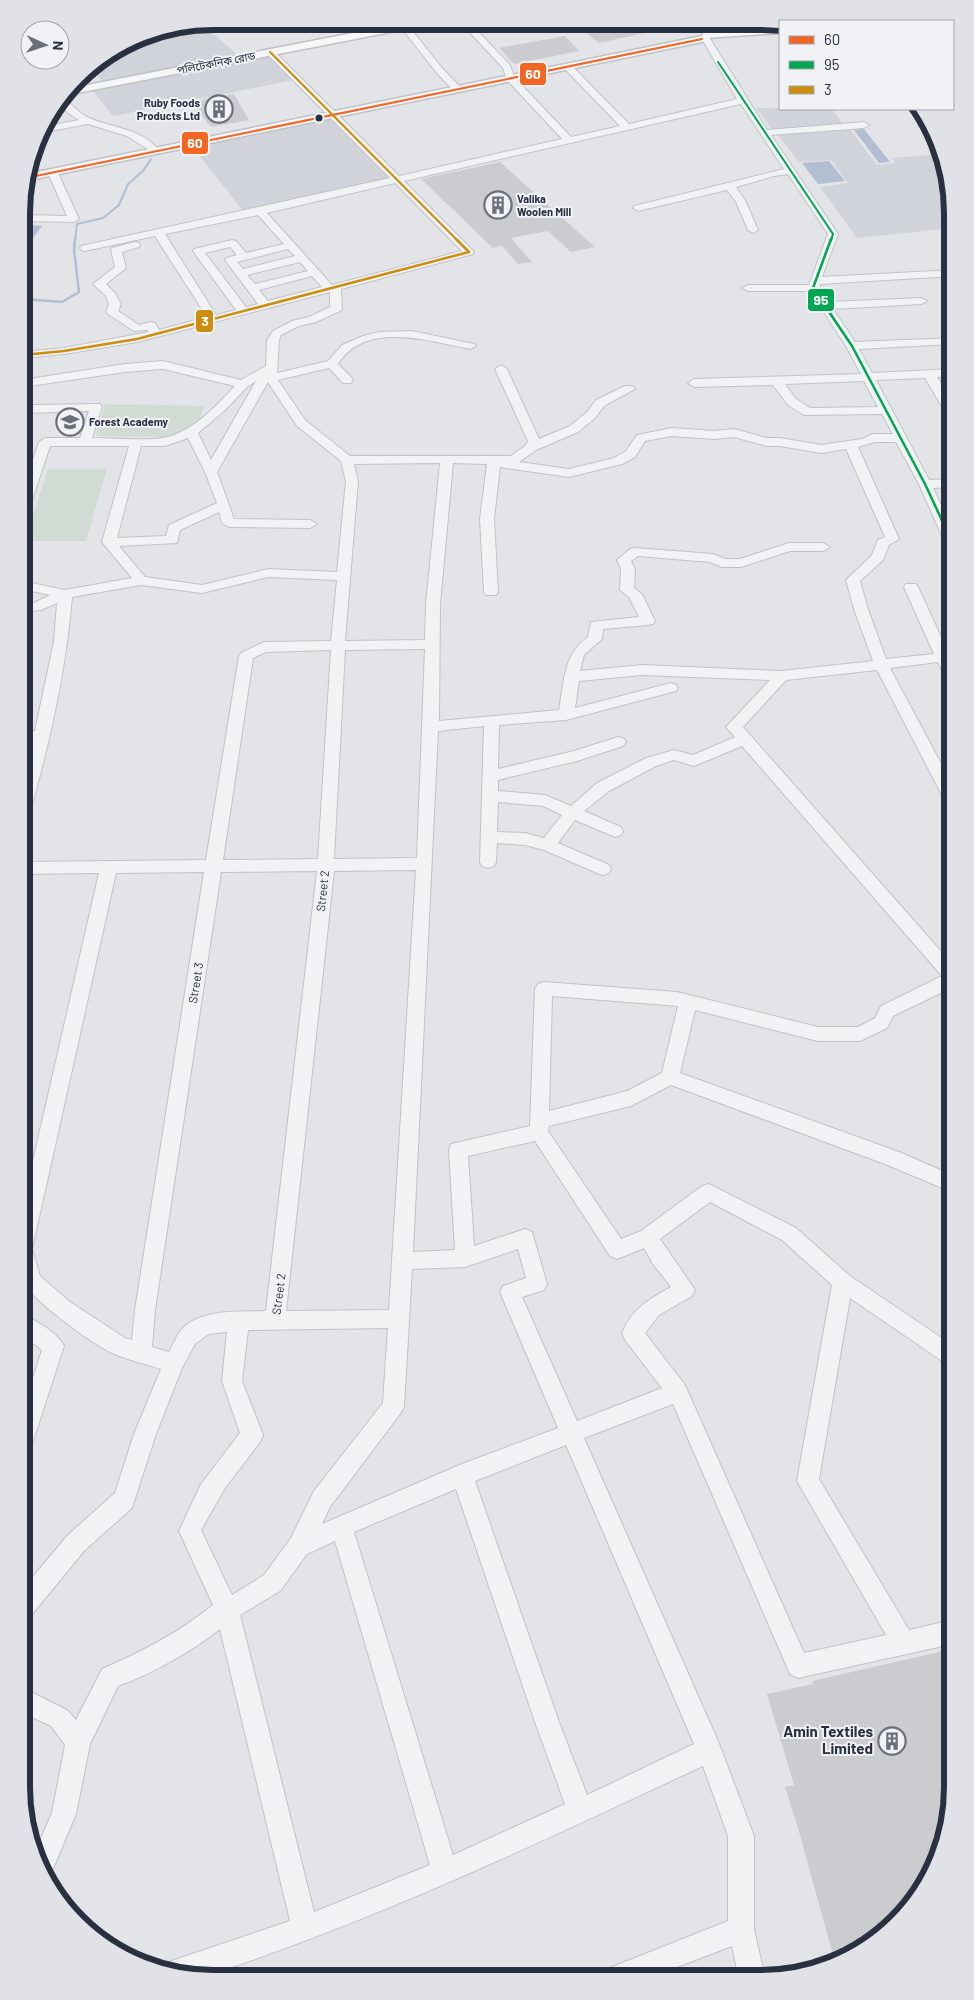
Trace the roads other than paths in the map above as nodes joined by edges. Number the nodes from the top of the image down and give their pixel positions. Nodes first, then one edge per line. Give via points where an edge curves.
1 (383, 30) edge
2 (407, 30) edge
3 (472, 30) edge
4 (775, 30) edge
5 (779, 34) edge
6 (704, 36) junction
7 (270, 52) junction
8 (567, 66) junction
9 (509, 76) junction
10 (455, 87) junction
11 (77, 90) edge
12 (743, 101) junction
13 (64, 107) edge
14 (332, 113) junction
15 (88, 121) junction
16 (864, 125) dead end
17 (51, 128) edge
18 (627, 128) junction
19 (764, 133) junction
20 (569, 141) junction
21 (152, 148) junction
22 (35, 171) edge
23 (790, 171) junction
24 (53, 173) junction
25 (34, 177) edge
26 (398, 180) junction
27 (730, 186) junction
28 (638, 208) dead end
29 (260, 211) junction
30 (30, 218) edge
31 (754, 230) dead end
32 (160, 236) junction
33 (291, 245) junction
34 (85, 248) dead end
35 (244, 256) junction
36 (302, 258) junction
37 (315, 272) junction
38 (241, 273) junction
39 (944, 273) edge
40 (814, 284) junction
41 (252, 288) junction
42 (333, 288) junction
43 (748, 288) dead end
44 (921, 301) dead end
45 (266, 306) junction
46 (825, 306) junction
47 (244, 312) junction
48 (214, 320) junction
49 (156, 335) junction
50 (944, 341) edge
51 (470, 346) dead end
52 (852, 346) junction
53 (30, 354) edge
54 (332, 364) junction
55 (501, 368) dead end
56 (944, 373) edge
57 (929, 374) junction
58 (868, 377) junction
59 (271, 378) junction
60 (347, 380) dead end
61 (776, 381) junction
62 (30, 382) edge
63 (694, 383) dead end
64 (243, 384) junction
65 (629, 389) dead end
66 (944, 400) edge
67 (30, 409) edge
68 (886, 410) junction
69 (191, 432) junction
70 (900, 438) junction
71 (85, 442) junction
72 (136, 442) junction
73 (850, 444) junction
74 (532, 447) junction
75 (347, 460) junction
76 (447, 460) junction
77 (494, 462) junction
78 (211, 472) junction
79 (944, 483) edge
80 (30, 484) edge
81 (925, 484) junction
82 (224, 505) junction
83 (310, 524) dead end
84 (944, 525) edge
85 (109, 542) junction
86 (823, 547) dead end
87 (344, 576) junction
88 (141, 582) junction
89 (30, 586) edge
90 (911, 587) dead end
91 (491, 592) dead end
92 (65, 594) junction
93 (30, 608) edge
94 (432, 644) junction
95 (338, 645) junction
96 (944, 650) edge
97 (944, 656) edge
98 (881, 664) junction
99 (782, 676) junction
100 (572, 677) junction
101 (671, 688) dead end
102 (566, 715) junction
103 (492, 720) junction
104 (430, 727) junction
105 (41, 735) junction
106 (30, 737) edge
107 (745, 739) junction
108 (618, 742) dead end
109 (490, 776) junction
110 (30, 780) edge
111 (944, 784) edge
112 (490, 796) junction
113 (572, 813) junction
114 (616, 831) dead end
115 (489, 837) junction
116 (548, 845) junction
117 (488, 862) dead end
118 (425, 864) junction
119 (326, 865) junction
120 (214, 866) junction
121 (109, 867) junction
122 (30, 868) edge
123 (603, 869) dead end
124 (944, 969) edge
125 (944, 982) edge
126 (688, 1002) junction
127 (670, 1077) junction
128 (539, 1127) junction
129 (944, 1181) edge
130 (30, 1214) edge
131 (648, 1238) junction
132 (465, 1258) junction
133 (403, 1261) junction
134 (30, 1275) edge
135 (843, 1282) junction
136 (400, 1319) junction
137 (239, 1321) junction
138 (275, 1321) junction
139 (30, 1330) edge
140 (944, 1351) edge
141 (141, 1353) junction
142 (174, 1363) junction
143 (678, 1392) junction
144 (30, 1417) edge
145 (571, 1435) junction
146 (462, 1475) junction
147 (341, 1526) junction
148 (299, 1546) junction
149 (30, 1599) edge
150 (227, 1609) junction
151 (944, 1634) edge
152 (904, 1642) junction
153 (30, 1703) edge
154 (78, 1742) junction
155 (709, 1750) junction
156 (580, 1810) junction
157 (45, 1859) edge
158 (445, 1872) junction
159 (305, 1929) junction
160 (741, 1929) junction
161 (190, 1968) edge
162 (636, 1970) edge
163 (750, 1970) edge

1 - 7 main road, পলিটেকনিক রোড
2 - 10 street
3 - 9 street via 507,67
4 - 6 main road
5 - 6 main road
6 - 8 main road
6 - 9 main road
6 - 12 street
7 - 11 main road, পলিটেকনিক রোড
7 - 14 street
8 - 9 main road
8 - 18 street
9 - 10 main road
9 - 20 street
10 - 14 main road
12 - 18 street
12 - 19 street
13 - 15 street
14 - 21 main road
14 - 24 main road
14 - 26 street
15 - 17 street
15 - 21 street via 144,140
16 - 19 street
18 - 20 street
19 - 23 street
20 - 26 street
21 - 22 main road
23 - 27 street
23 - 40 street via 833,234
24 - 25 main road
24 - 30 street via 74,219
26 - 29 street
26 - 42 street via 469,252
27 - 28 street
27 - 31 street
29 - 32 street
29 - 33 street
32 - 34 street
32 - 48 street
32 - 49 street via 116,250 122,268 99,284 111,295 115,304 112,312 138,329 151,325
33 - 35 street
33 - 36 street
35 - 38 street via 230,260
35 - 47 street via 232,243 198,251
36 - 37 street
36 - 38 street
37 - 41 street
37 - 42 street
38 - 41 street
39 - 40 street
40 - 43 street
40 - 46 street
41 - 45 street
42 - 45 street
42 - 59 street via 336,309 296,323 277,333 272,340
44 - 46 street
45 - 47 street
46 - 52 street
47 - 48 street
48 - 49 street
49 - 53 street via 104,346
50 - 52 street
51 - 54 street via 409,334 370,338 341,350
52 - 58 street
54 - 59 street
54 - 60 street
55 - 74 street via 534,441
56 - 57 street
57 - 58 street
57 - 66 street
58 - 61 street
58 - 68 street
59 - 75 street via 301,423
61 - 63 street
61 - 68 street via 792,402 808,412
62 - 64 street via 163,365
64 - 69 street
64 - 78 street via 269,369
65 - 74 street via 600,403 574,429
67 - 71 street via 96,407
68 - 70 street
69 - 72 street via 165,442
69 - 78 street
70 - 73 street via 872,438
70 - 81 street
71 - 72 street
71 - 80 street via 45,442
72 - 85 street
73 - 77 street via 821,449 767,442 734,433 672,432 641,438 631,454 618,461 569,472
73 - 98 street via 892,539 883,543 878,557 853,580 857,601
74 - 77 street via 515,459
75 - 76 street
75 - 87 street, Street 2 via 352,481
76 - 77 street
76 - 94 street
77 - 91 street via 487,519
78 - 82 street
79 - 81 street
81 - 84 street
82 - 83 street via 229,523
82 - 85 street via 174,528 172,540
85 - 88 street
86 - 100 street via 789,547 740,563 635,552 624,560 628,569 627,590 635,594 648,621 596,625 595,639 581,648 574,658
87 - 88 street via 268,573 202,589
87 - 95 street, Street 2
88 - 92 street
89 - 92 street
90 - 96 street
92 - 93 street
92 - 105 street via 62,641
94 - 95 street
94 - 104 street
95 - 119 street, Street 2
95 - 120 street, Street 3 via 264,647 246,656
97 - 98 street
98 - 99 street
98 - 111 street
99 - 100 street via 642,670
99 - 107 street via 734,727
100 - 102 street
101 - 102 street
102 - 103 street
103 - 104 street
103 - 109 street
104 - 118 street
105 - 106 street
105 - 110 street
107 - 113 street via 694,761 674,755 651,762 603,787
107 - 124 street
108 - 109 street via 577,756
109 - 112 street
112 - 113 street via 545,801
112 - 115 street
113 - 114 street
113 - 116 street
115 - 116 street via 525,839
115 - 117 street
116 - 123 street
118 - 119 street
118 - 133 street
119 - 120 street
119 - 138 street, Street 2
120 - 121 street
120 - 141 street, Street 3
121 - 122 street
121 - 130 street
125 - 126 street via 887,1012 881,1023 860,1034 818,1034
126 - 127 street
126 - 128 street via 544,989
127 - 128 street via 631,1098
127 - 129 street via 892,1158
128 - 131 street via 617,1250
128 - 132 street via 458,1150
131 - 135 street via 709,1192 789,1234
131 - 143 street via 685,1290 652,1308 632,1333
132 - 133 street
132 - 145 street via 525,1238 537,1284 510,1292
133 - 136 street
134 - 141 street via 32,1281 63,1309 119,1346
135 - 140 street
135 - 152 street via 808,1481
136 - 138 street
136 - 148 street via 393,1406 322,1500
137 - 138 street
137 - 142 street via 205,1325 188,1337
137 - 150 street via 232,1381 252,1435 198,1508 190,1531
139 - 144 street via 54,1346
141 - 142 street
142 - 149 street via 145,1434 124,1500 76,1542
143 - 145 street
143 - 152 street via 798,1666
145 - 146 street
145 - 155 street
146 - 147 street
146 - 156 street
147 - 148 street
147 - 158 street
148 - 150 street via 272,1583
150 - 154 street via 193,1634 130,1670 110,1676
150 - 159 street
151 - 152 street
153 - 154 street via 60,1718
154 - 157 street via 64,1814
155 - 156 street
155 - 160 street via 741,1836
156 - 158 street
158 - 159 street
159 - 161 street
160 - 162 street
160 - 163 street

